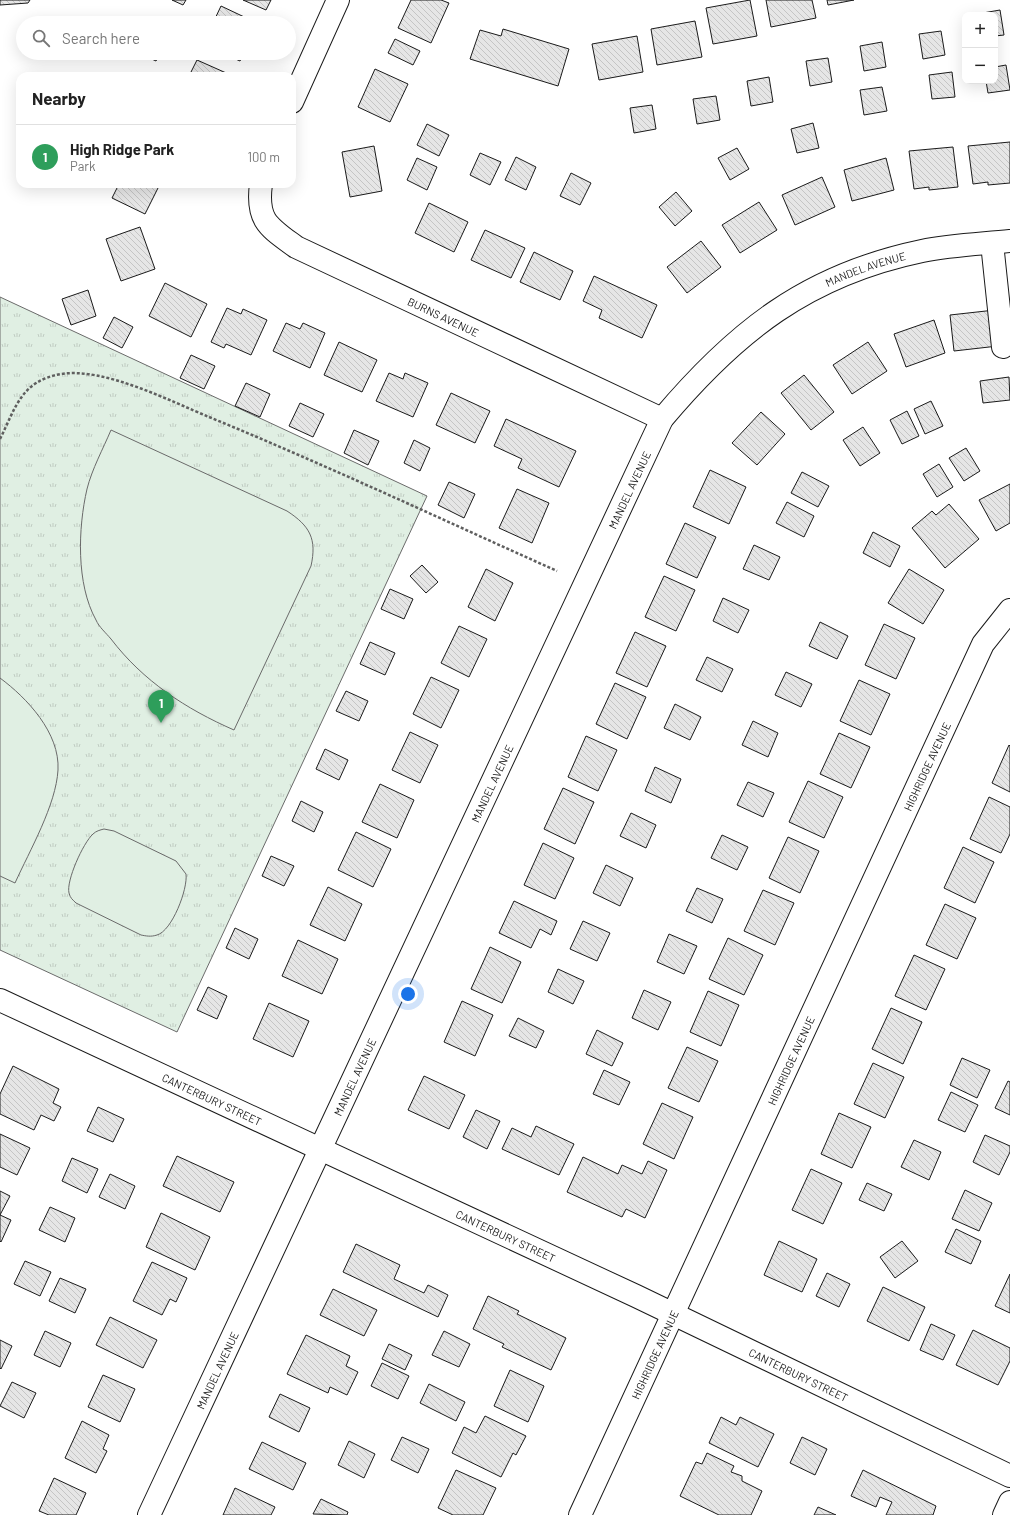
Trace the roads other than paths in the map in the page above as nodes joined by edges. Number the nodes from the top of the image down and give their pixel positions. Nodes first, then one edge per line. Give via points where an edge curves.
1 (338, 0) edge
2 (296, 93) edge
3 (260, 188) edge
4 (1001, 242) edge
5 (1002, 347) dead end
6 (662, 419) junction
7 (1010, 610) edge
8 (0, 1000) edge
9 (320, 1149) junction
10 (674, 1314) junction
11 (1010, 1476) edge
12 (1010, 1502) edge
13 (149, 1515) edge
14 (580, 1515) edge
15 (1004, 1515) edge

1 - 2 street
3 - 6 street, BURNS AVENUE via 258,202 267,225 296,246
4 - 5 street
4 - 6 street, MANDEL AVENUE via 924,250 872,264 821,285 782,306 756,324 697,378
6 - 9 street, MANDEL AVENUE
7 - 10 street, HIGHRIDGE AVENUE via 983,644
8 - 9 street, CANTERBURY STREET
9 - 10 street, CANTERBURY STREET
9 - 13 street, MANDEL AVENUE
10 - 11 street, CANTERBURY STREET
10 - 14 street, HIGHRIDGE AVENUE
12 - 15 street

